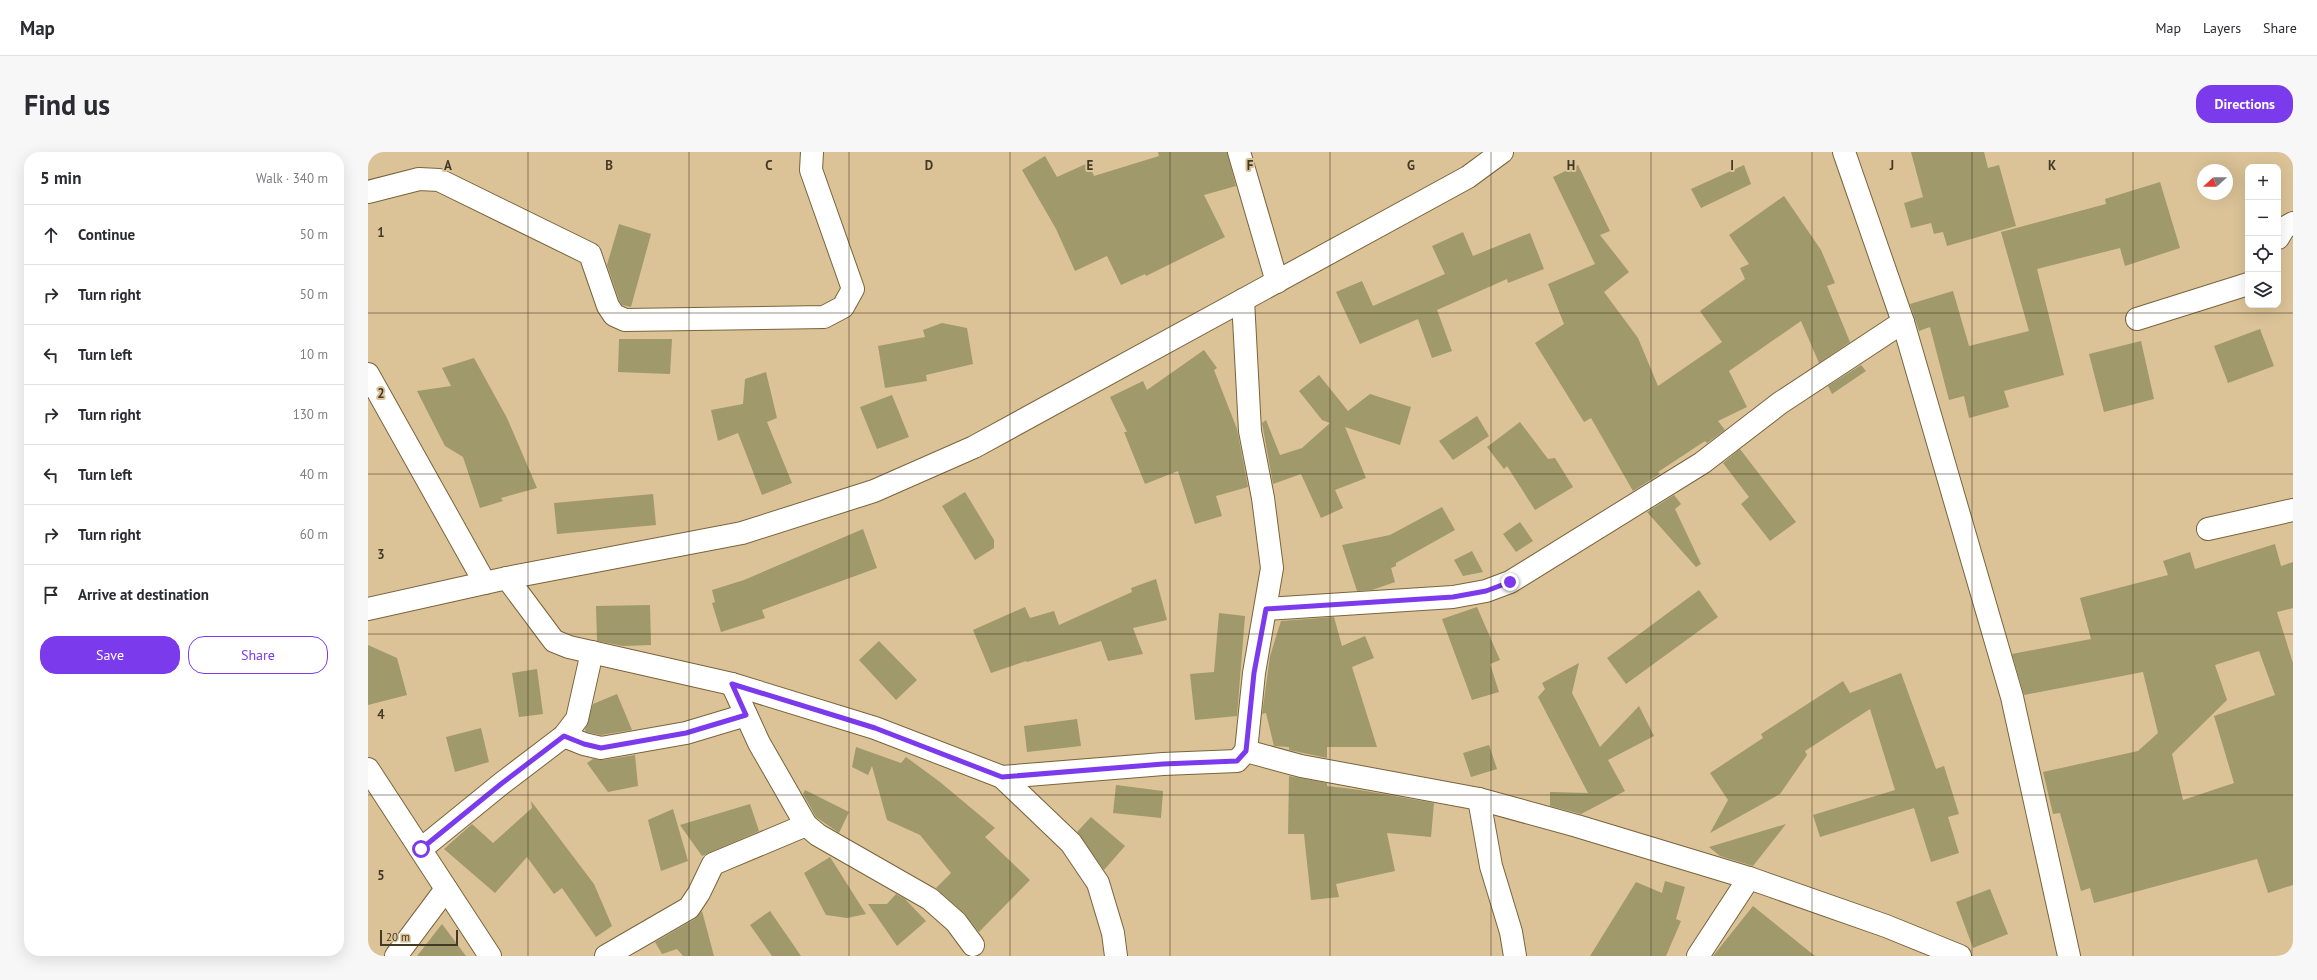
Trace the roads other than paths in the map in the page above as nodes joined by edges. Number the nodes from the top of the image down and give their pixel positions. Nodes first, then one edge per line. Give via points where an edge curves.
1 (812, 152) edge
2 (1239, 152) edge
3 (1502, 152) edge
4 (1844, 152) edge
5 (368, 192) edge
6 (2293, 223) edge
7 (2279, 236) edge
8 (1277, 282) junction
9 (2245, 285) edge
10 (1243, 300) junction
11 (2137, 319) dead end
12 (1903, 322) junction
13 (368, 374) edge
14 (2293, 510) edge
15 (2208, 529) dead end
16 (507, 578) junction
17 (485, 583) junction
18 (368, 609) edge
19 (1266, 609) junction
20 (592, 652) junction
21 (732, 684) junction
22 (746, 715) junction
23 (564, 736) junction
24 (1246, 751) junction
25 (368, 768) edge
26 (1002, 777) junction
27 (1479, 799) junction
28 (806, 825) junction
29 (421, 849) junction
30 (1749, 878) junction
31 (446, 889) junction
32 (973, 945) dead end
33 (396, 956) edge
34 (490, 956) edge
35 (606, 956) edge
36 (1116, 956) edge
37 (1515, 956) edge
38 (1698, 956) edge
39 (1960, 956) edge
40 (2069, 956) edge

1 - 5 street via 811,170 853,289 843,308 824,317 625,320 614,315 608,306 590,254 439,180 419,179
2 - 8 street
3 - 8 street via 1468,177
4 - 12 street
6 - 7 street via 2284,228
8 - 10 street
9 - 11 street
10 - 16 street via 974,447 874,491 742,533
10 - 19 street via 1250,431 1263,498 1272,568
12 - 19 street via 1780,404 1702,463 1510,582 1486,591 1453,597
12 - 40 street via 2012,697
13 - 17 street
14 - 15 street
16 - 17 street
16 - 20 street via 554,641
17 - 18 street
19 - 24 street via 1254,673
20 - 21 street
20 - 23 street via 577,719
21 - 22 street
21 - 26 street via 875,728
22 - 23 street via 686,733 601,748
22 - 28 street
23 - 29 street
24 - 26 street via 1237,761 1163,764
24 - 27 street via 1301,766
25 - 29 street
26 - 36 street via 1071,843 1098,883 1113,932
27 - 30 street
27 - 37 street via 1491,866 1511,932
28 - 32 street via 930,900 956,922
28 - 35 street via 713,864 689,908
29 - 31 street
30 - 38 street
30 - 39 street via 1886,926
31 - 33 street
31 - 34 street

